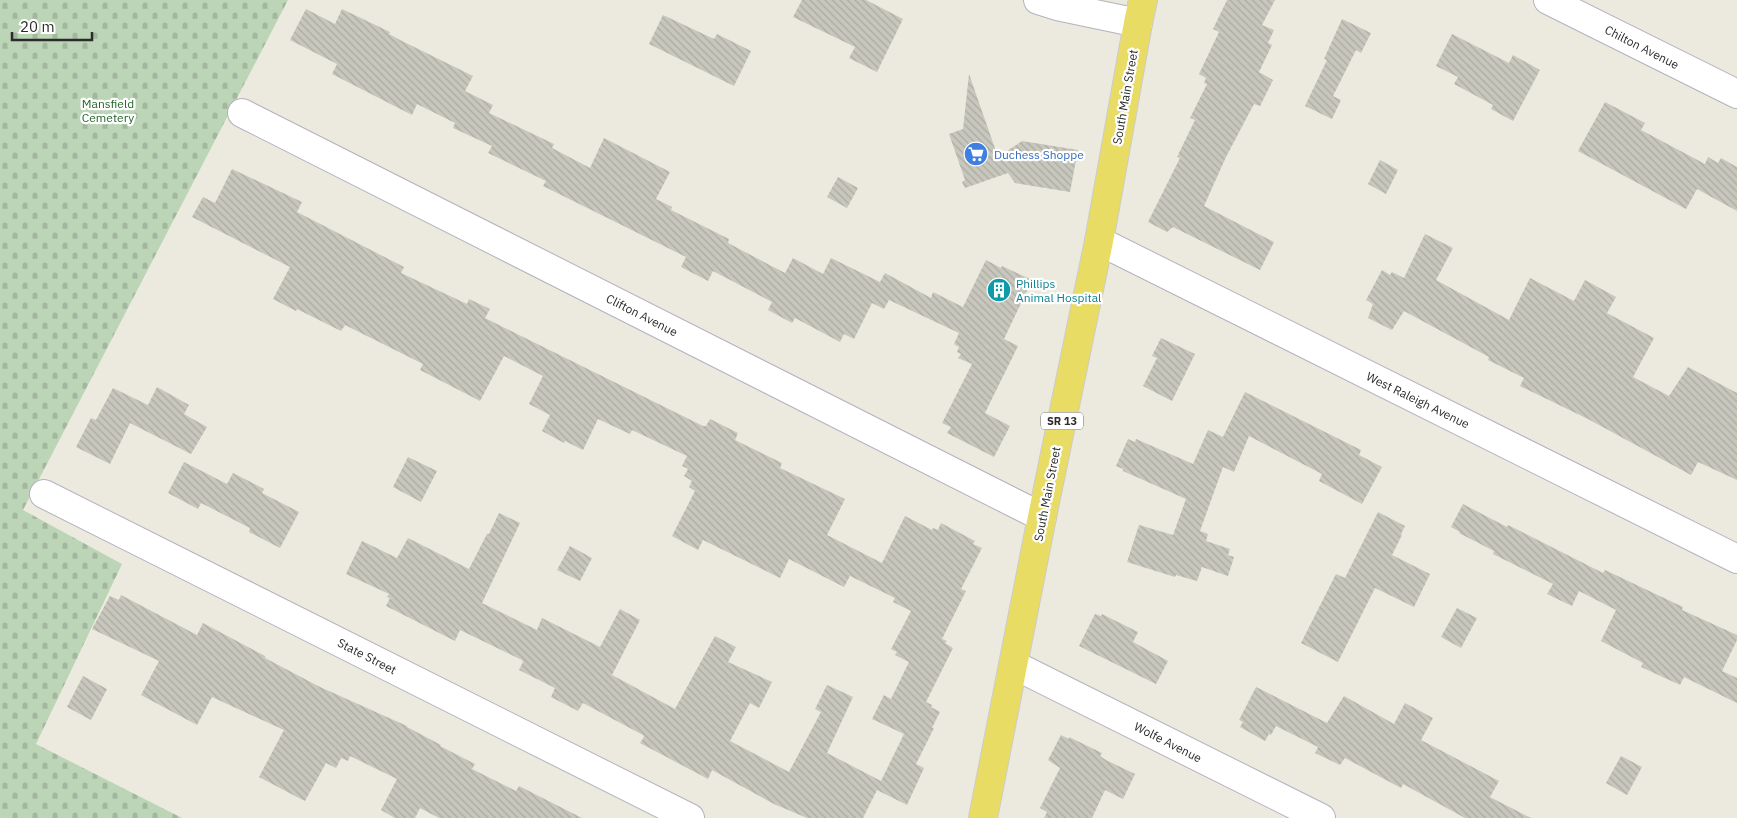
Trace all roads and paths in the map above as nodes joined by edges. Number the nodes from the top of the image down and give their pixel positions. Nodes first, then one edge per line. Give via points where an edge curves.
1 (1038, 0) edge
2 (1548, 0) edge
3 (1139, 8) edge
4 (1737, 94) edge
5 (242, 113) dead end
6 (1099, 241) junction
7 (44, 494) dead end
8 (1042, 517) junction
9 (1737, 559) edge
10 (1014, 665) junction
11 (690, 818) edge
12 (983, 818) edge
13 (1321, 818) edge

1 - 3 street via 1057,6
2 - 4 street, Chilton Avenue
3 - 6 highway, South Main Street / SR 13
5 - 8 street, Clifton Avenue
6 - 8 highway, South Main Street / SR 13
6 - 9 street, West Raleigh Avenue
7 - 11 street, State Street
8 - 10 highway, South Main Street / SR 13
10 - 12 highway, South Main Street / SR 13
10 - 13 street, Wolfe Avenue

